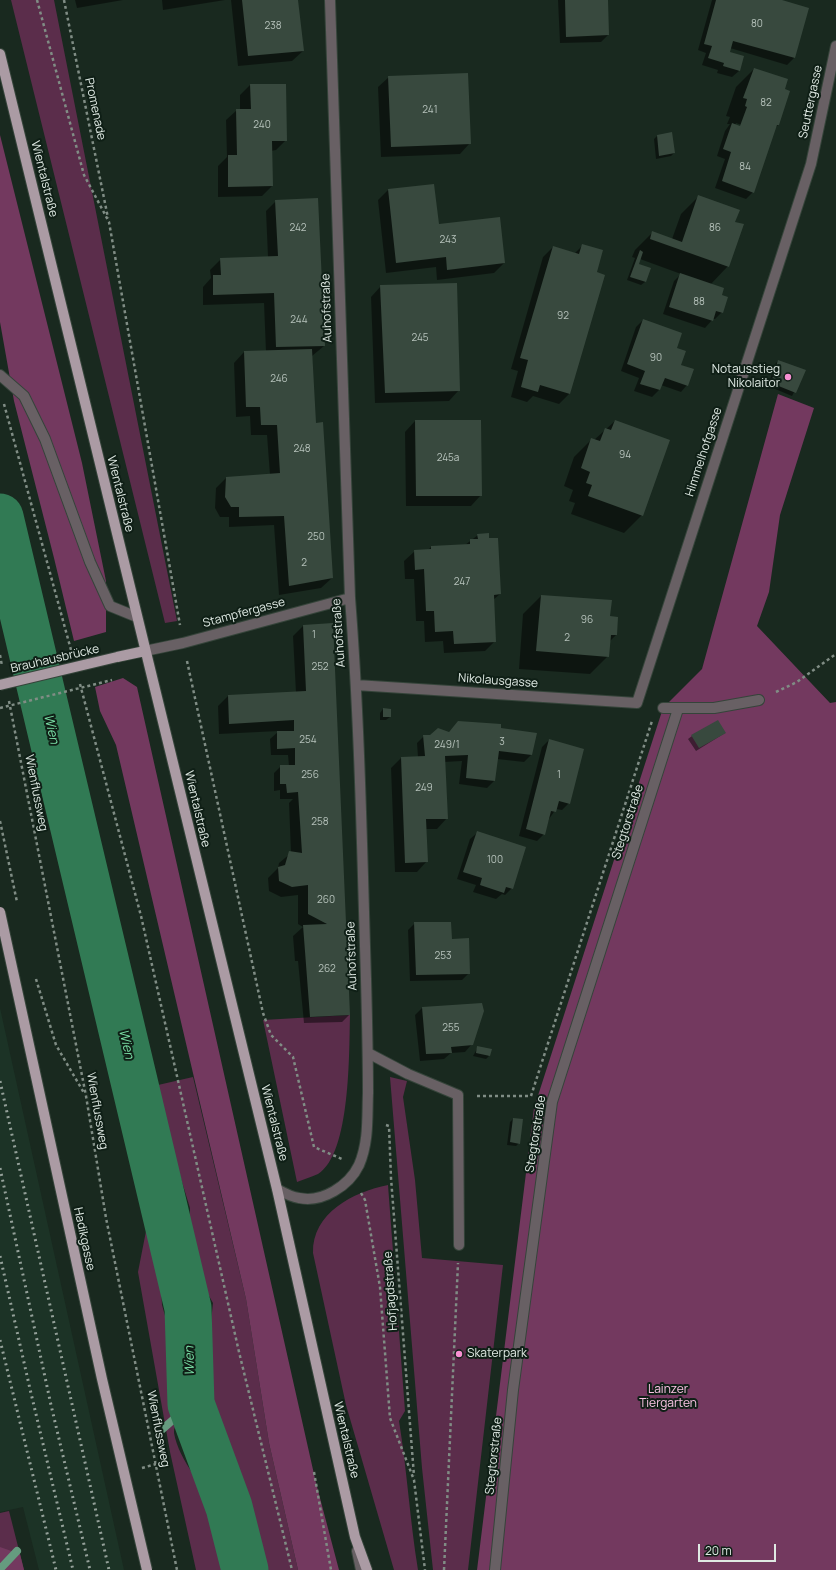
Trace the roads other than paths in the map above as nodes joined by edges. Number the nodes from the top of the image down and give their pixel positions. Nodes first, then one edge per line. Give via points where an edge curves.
1 (330, 0) edge
2 (836, 46) edge
3 (0, 54) edge
4 (811, 164) joint
5 (0, 375) edge
6 (350, 598) junction
7 (137, 617) junction
8 (146, 651) junction
9 (0, 685) edge
10 (356, 685) junction
11 (759, 700) road end
12 (637, 703) joint
13 (663, 708) dead end
14 (678, 709) junction
15 (0, 912) edge
16 (368, 1053) junction
17 (277, 1189) junction
18 (459, 1245) road end
19 (355, 1537) junction
20 (146, 1570) edge
21 (360, 1570) edge
22 (367, 1570) edge
23 (495, 1570) edge

1 - 6 street, Auhofstraße
2 - 4 street, Seuttergasse
3 - 7 main road, Wientalstraße
4 - 12 street, Himmelhofgasse
5 - 7 street via 24,396 45,439 90,562 110,606
6 - 8 street, Stampfergasse
6 - 10 street, Auhofstraße
7 - 8 main road, Wientalstraße
8 - 9 main road, Brauhausbrücke, bridge
8 - 17 main road, Wientalstraße
10 - 12 street, Nikolausgasse
10 - 16 street, Auhofstraße
11 - 14 street via 714,708
13 - 14 street
14 - 23 street, Stegtorstraße via 552,1102 514,1390
15 - 20 main road, Hadikgasse, bridge
16 - 17 street, Auhofstraße via 367,1135 363,1153 352,1177 329,1194 313,1199 299,1198
16 - 18 street via 408,1074 458,1095
17 - 19 main road, Wientalstraße
19 - 21 street
19 - 22 main road, Wientalstraße

